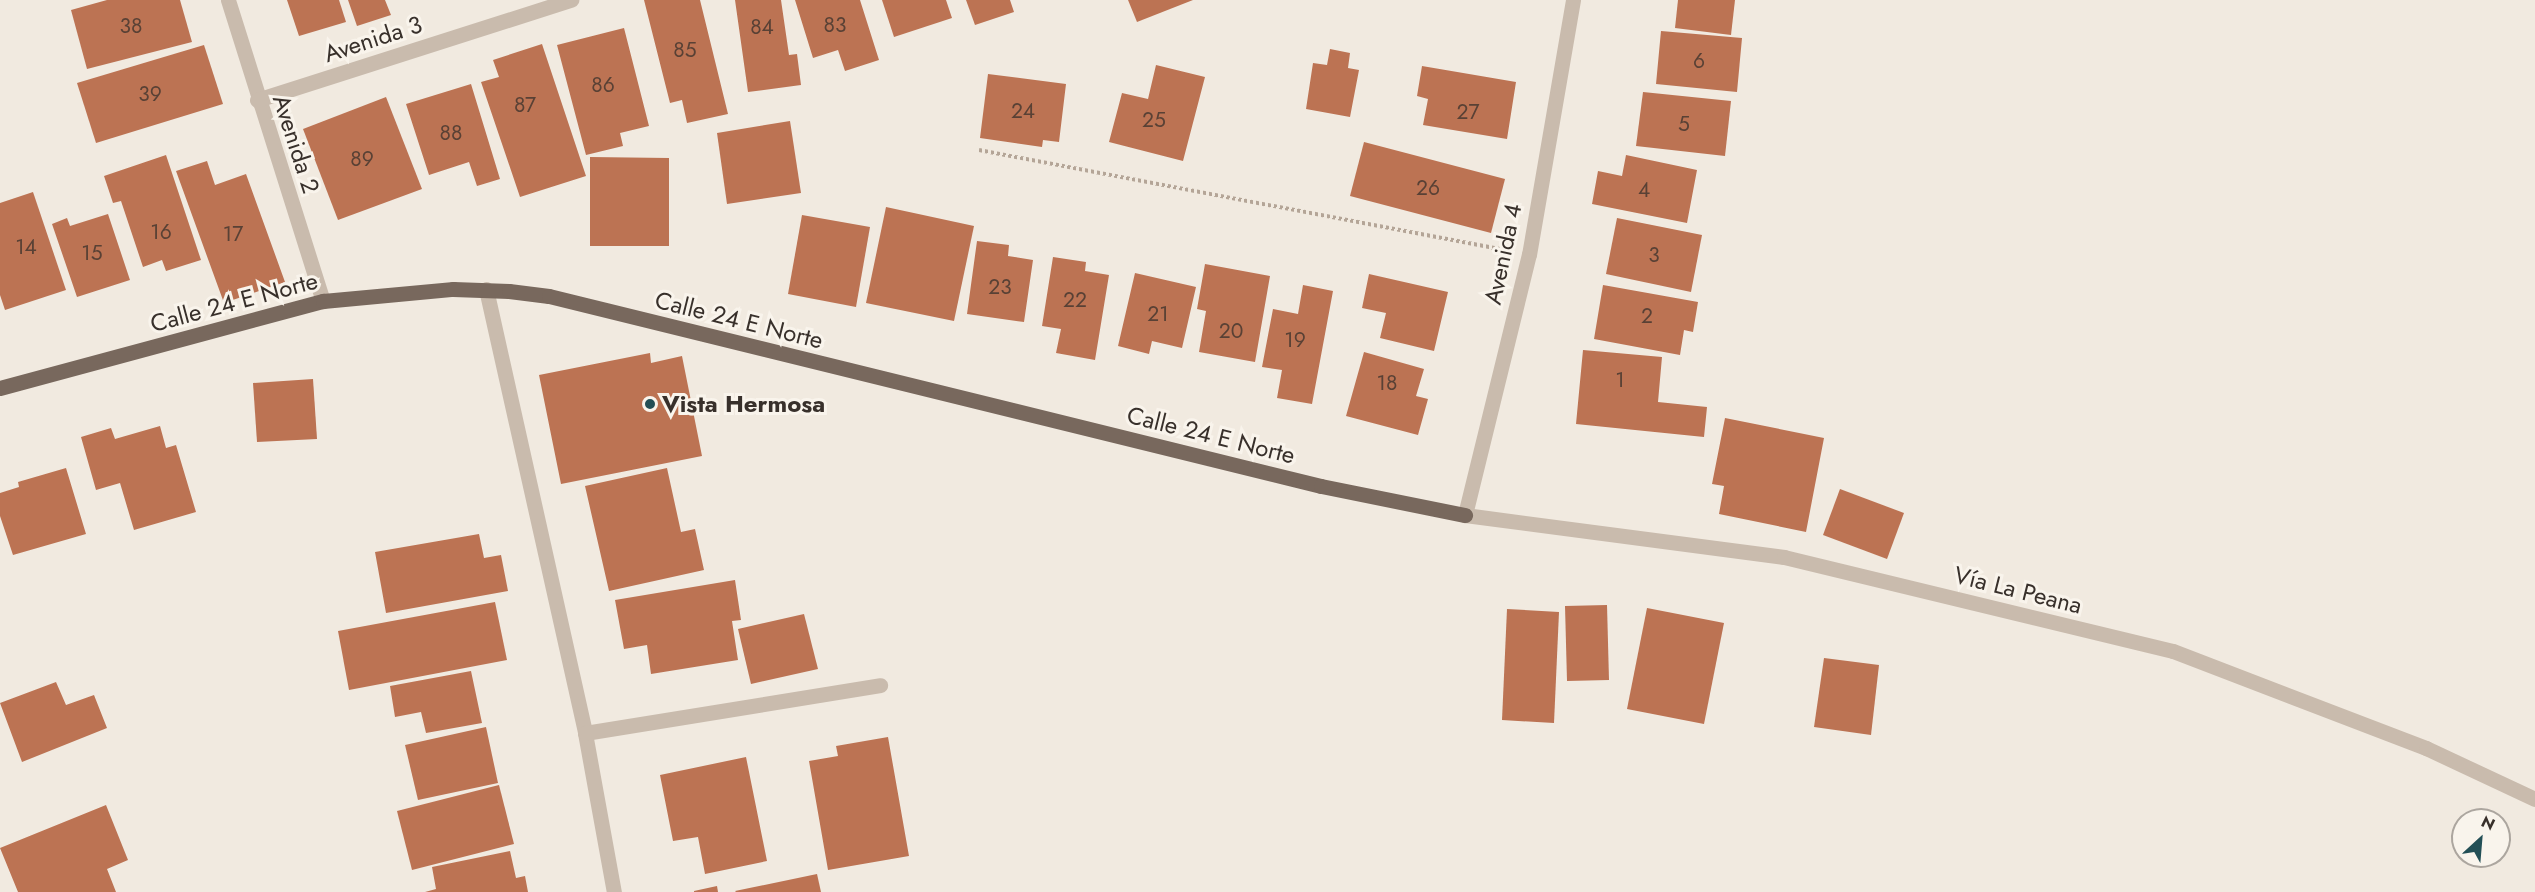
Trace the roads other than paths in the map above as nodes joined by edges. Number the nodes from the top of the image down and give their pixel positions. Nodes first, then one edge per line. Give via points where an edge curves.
1 (228, 0) edge
2 (571, 0) edge
3 (1573, 0) edge
4 (258, 100) junction
5 (486, 289) junction
6 (322, 301) junction
7 (0, 387) edge
8 (1465, 515) junction
9 (880, 685) dead end
10 (585, 733) junction
11 (2535, 799) edge
12 (614, 892) edge

1 - 4 street, Avenida 2
2 - 4 street, Avenida 3
3 - 8 street, Avenida 4 via 1529,254
4 - 6 street, Avenida 2
5 - 6 main road, Calle 24 E Norte
5 - 8 main road, Calle 24 E Norte via 549,296 1321,486
5 - 10 street
6 - 7 main road, Calle 24 E Norte
8 - 11 street, Vía La Peana via 1784,557 2173,651 2426,748
9 - 10 street
10 - 12 street

